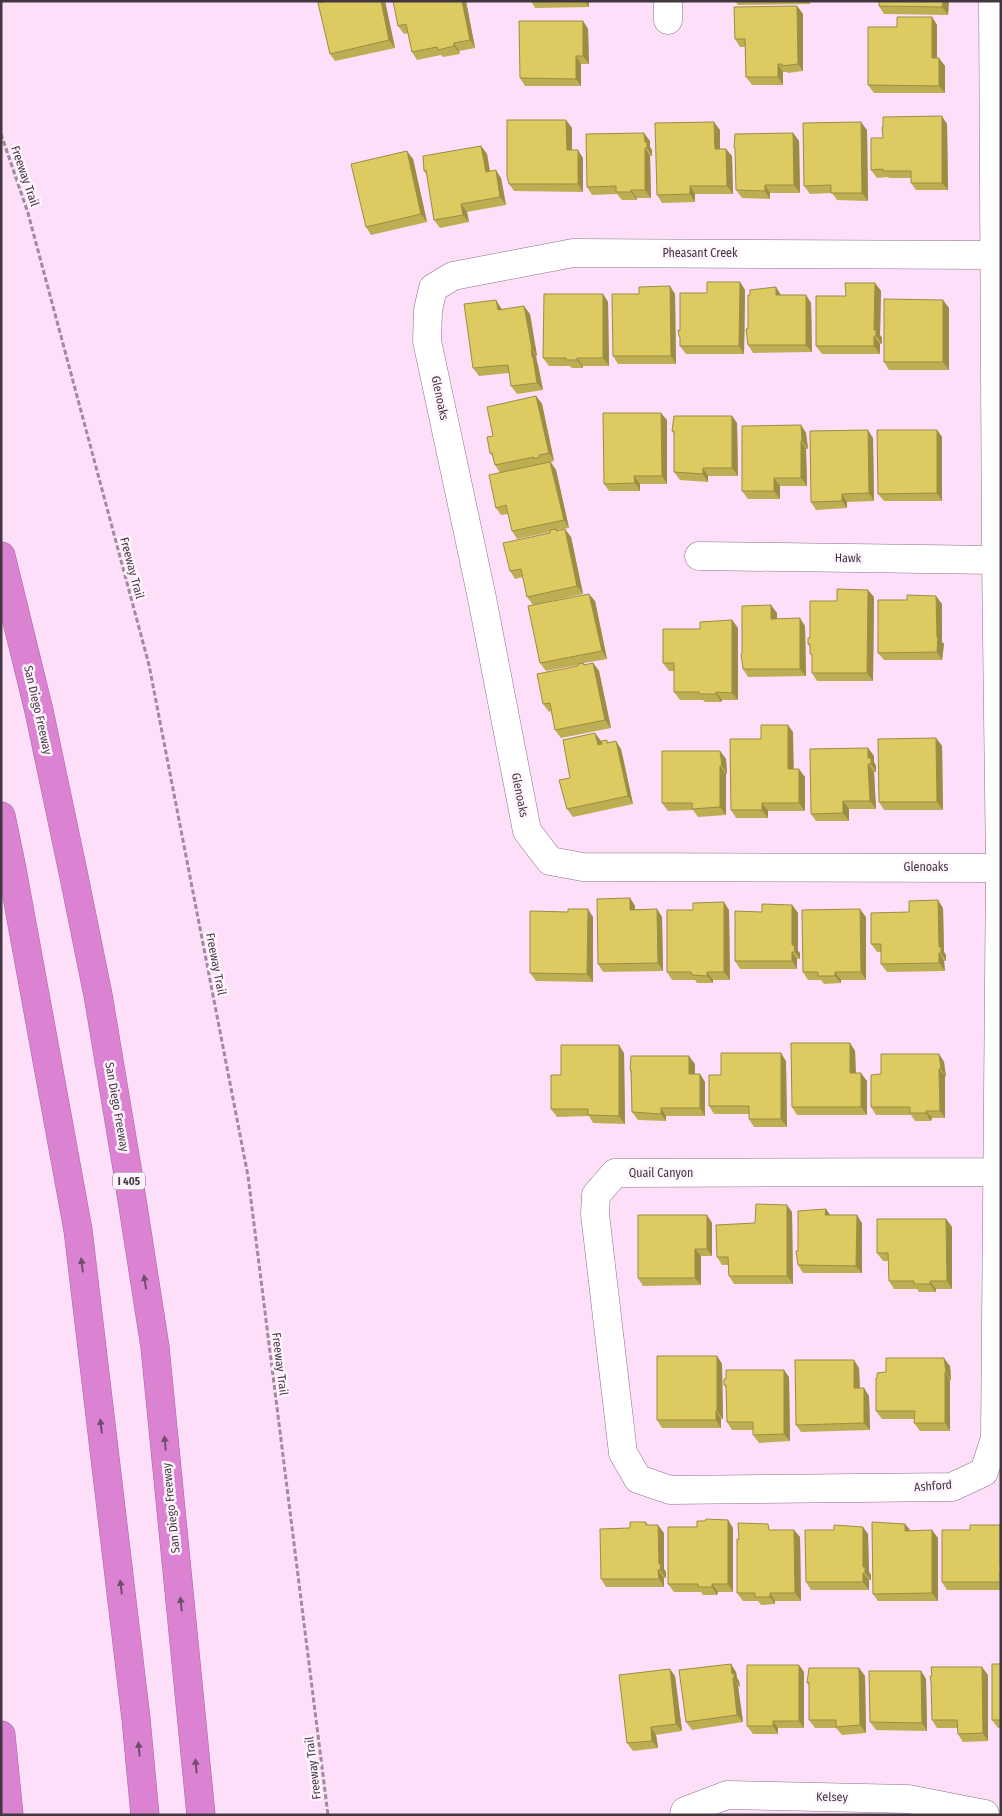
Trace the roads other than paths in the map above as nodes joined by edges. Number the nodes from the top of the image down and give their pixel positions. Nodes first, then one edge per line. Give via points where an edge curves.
1 (993, 1) edge
2 (994, 254) junction
3 (428, 310) joint
4 (1, 556) edge
5 (699, 556) dead end
6 (996, 560) junction
7 (1, 816) edge
8 (1000, 868) edge
9 (997, 1172) junction
10 (623, 1453) joint
11 (1, 1735) edge
12 (985, 1814) edge
13 (9, 1815) edge
14 (145, 1815) edge
15 (200, 1815) edge
16 (684, 1815) edge

1 - 2 street, Ashford
2 - 3 street, Pheasant Creek via 573,253 453,276 433,288
2 - 6 street, Ashford
3 - 8 street, Glenoaks via 427,341 527,831 550,861 583,867
15 -> 4 highway, San Diego Freeway / I 405 via 155,1347 132,1196 98,995 73,872 39,711
5 - 6 street, Hawk
6 - 8 street, Ashford
14 -> 7 highway via 78,1230
8 - 9 street, Ashford
9 - 10 street, Quail Canyon via 615,1173 596,1195 595,1214
9 - 10 street, Ashford via 995,1438 984,1472 952,1487 670,1490 638,1479
11 - 13 highway
12 - 16 street, Kelsey via 908,1799 727,1795 685,1811

